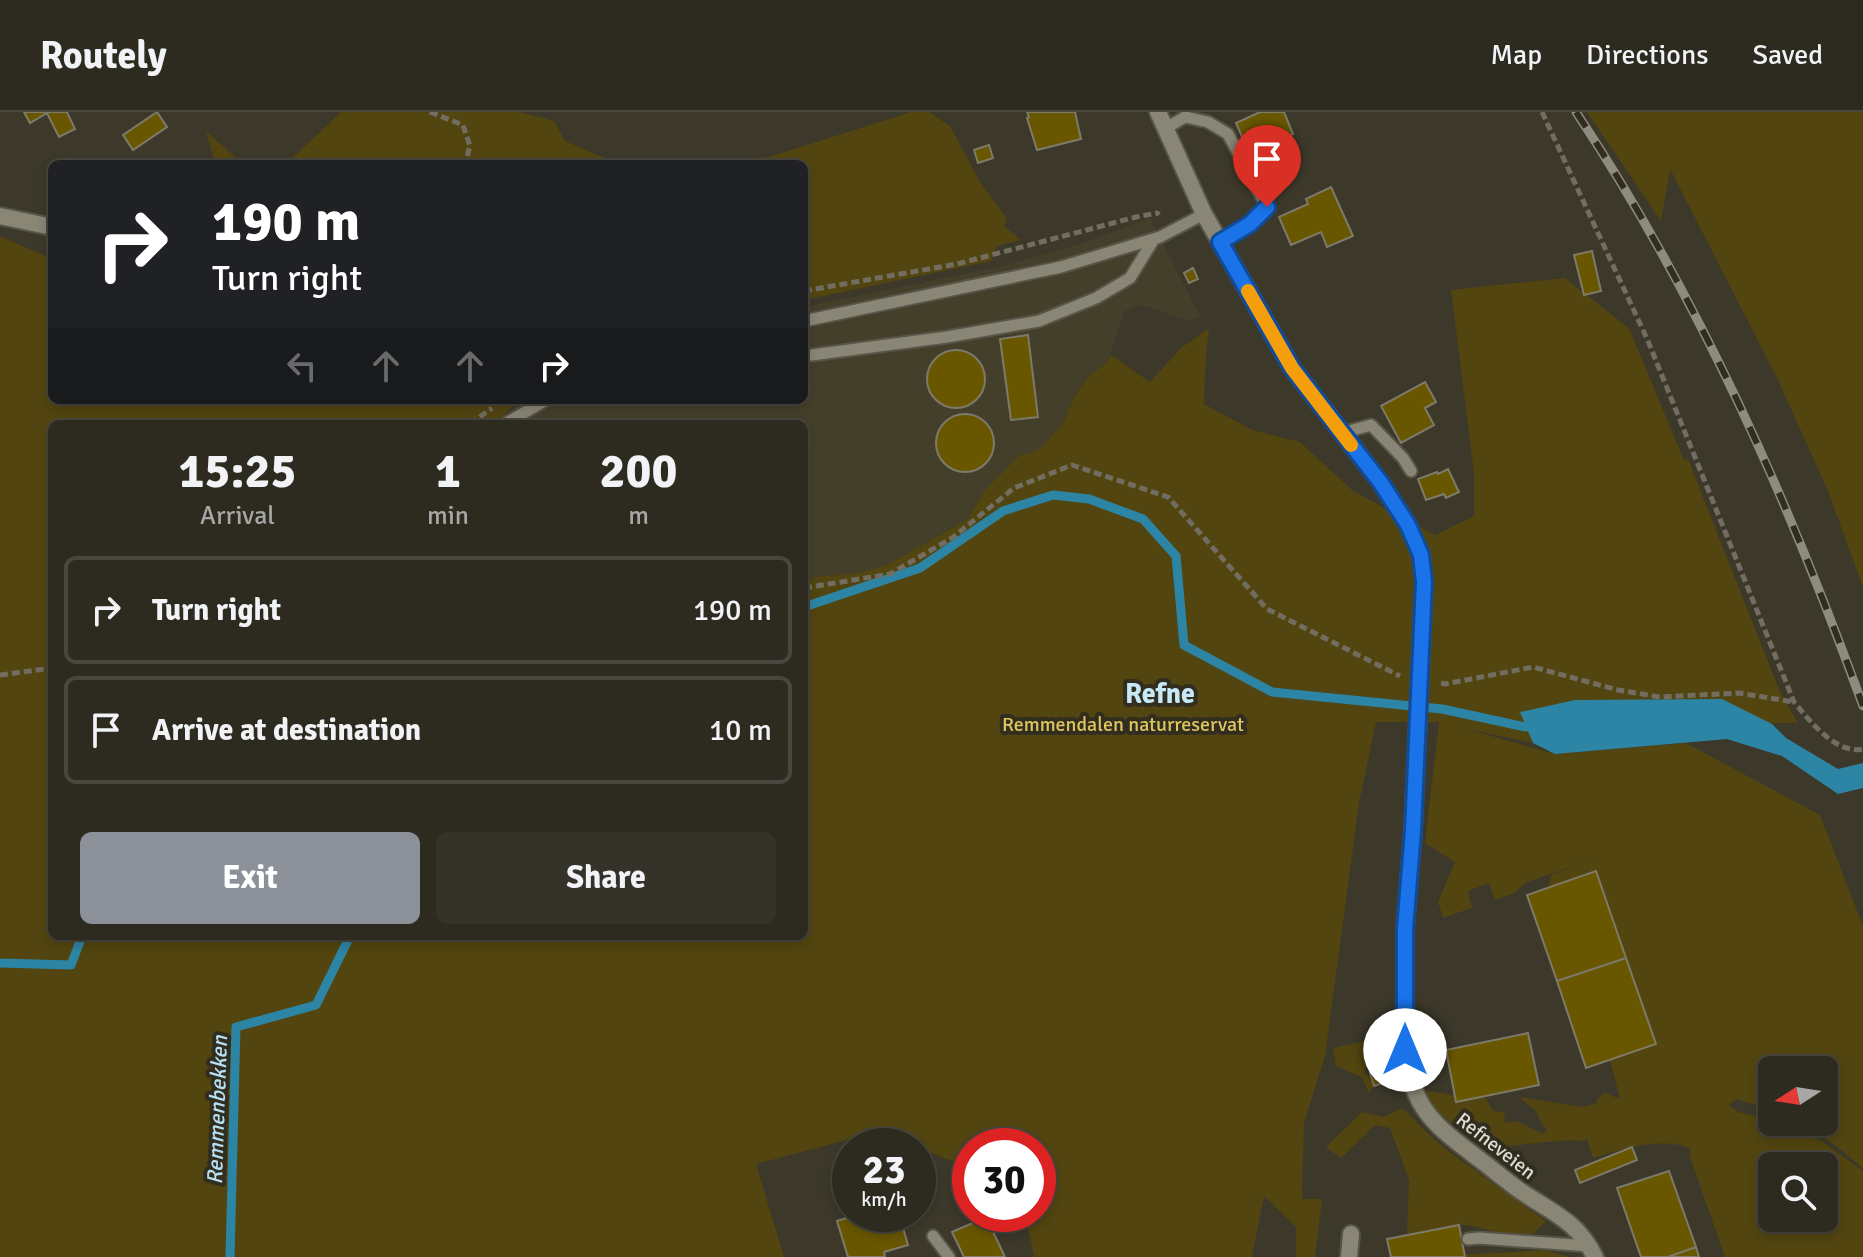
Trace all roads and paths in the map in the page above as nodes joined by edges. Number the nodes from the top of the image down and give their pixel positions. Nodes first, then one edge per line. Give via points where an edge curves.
1 (430, 112) edge
2 (1158, 112) edge
3 (1542, 112) edge
4 (1166, 128) junction
5 (466, 160) edge
6 (1204, 214) junction
7 (0, 216) edge
8 (48, 226) edge
9 (1175, 229) junction
10 (1154, 239) junction
11 (1220, 242) junction
12 (808, 290) edge
13 (808, 320) edge
14 (808, 355) edge
15 (539, 404) edge
16 (495, 406) dead end
17 (476, 420) edge
18 (511, 420) edge
19 (1342, 433) junction
20 (1411, 471) dead end
21 (808, 587) edge
22 (48, 669) edge
23 (0, 675) edge
24 (1400, 676) dead end
25 (1430, 681) dead end
26 (1794, 702) junction
27 (1863, 749) edge
28 (1351, 1234) dead end
29 (933, 1236) dead end
30 (1468, 1239) dead end
31 (1592, 1252) edge
32 (949, 1257) edge
33 (1349, 1257) edge

1 - 5 path via 463,125 470,146
2 - 4 street, Refneveien
3 - 26 path via 1648,341
4 - 6 street, Refneveien
4 - 11 lane via 1185,117 1228,134 1267,207
6 - 9 lane
6 - 11 street, Refneveien
7 - 8 street
9 - 10 lane
9 - 12 path via 1157,213 957,264
10 - 13 lane via 1061,267
10 - 14 lane via 1130,278 1039,321
11 - 19 street, Refneveien via 1292,368
15 - 18 lane
16 - 17 path
19 - 20 lane via 1371,425
19 - 31 street, Refneveien, bridge via 1408,525 1421,555 1424,582 1405,929 1405,1036 1412,1087 1449,1137 1557,1213
21 - 24 path via 890,574 952,538 1014,488 1072,465 1168,497 1267,609
22 - 23 path
25 - 26 path via 1445,684 1533,667 1660,697 1739,693
26 - 27 path via 1814,727 1838,744
28 - 33 street
29 - 32 lane
30 - 31 lane

